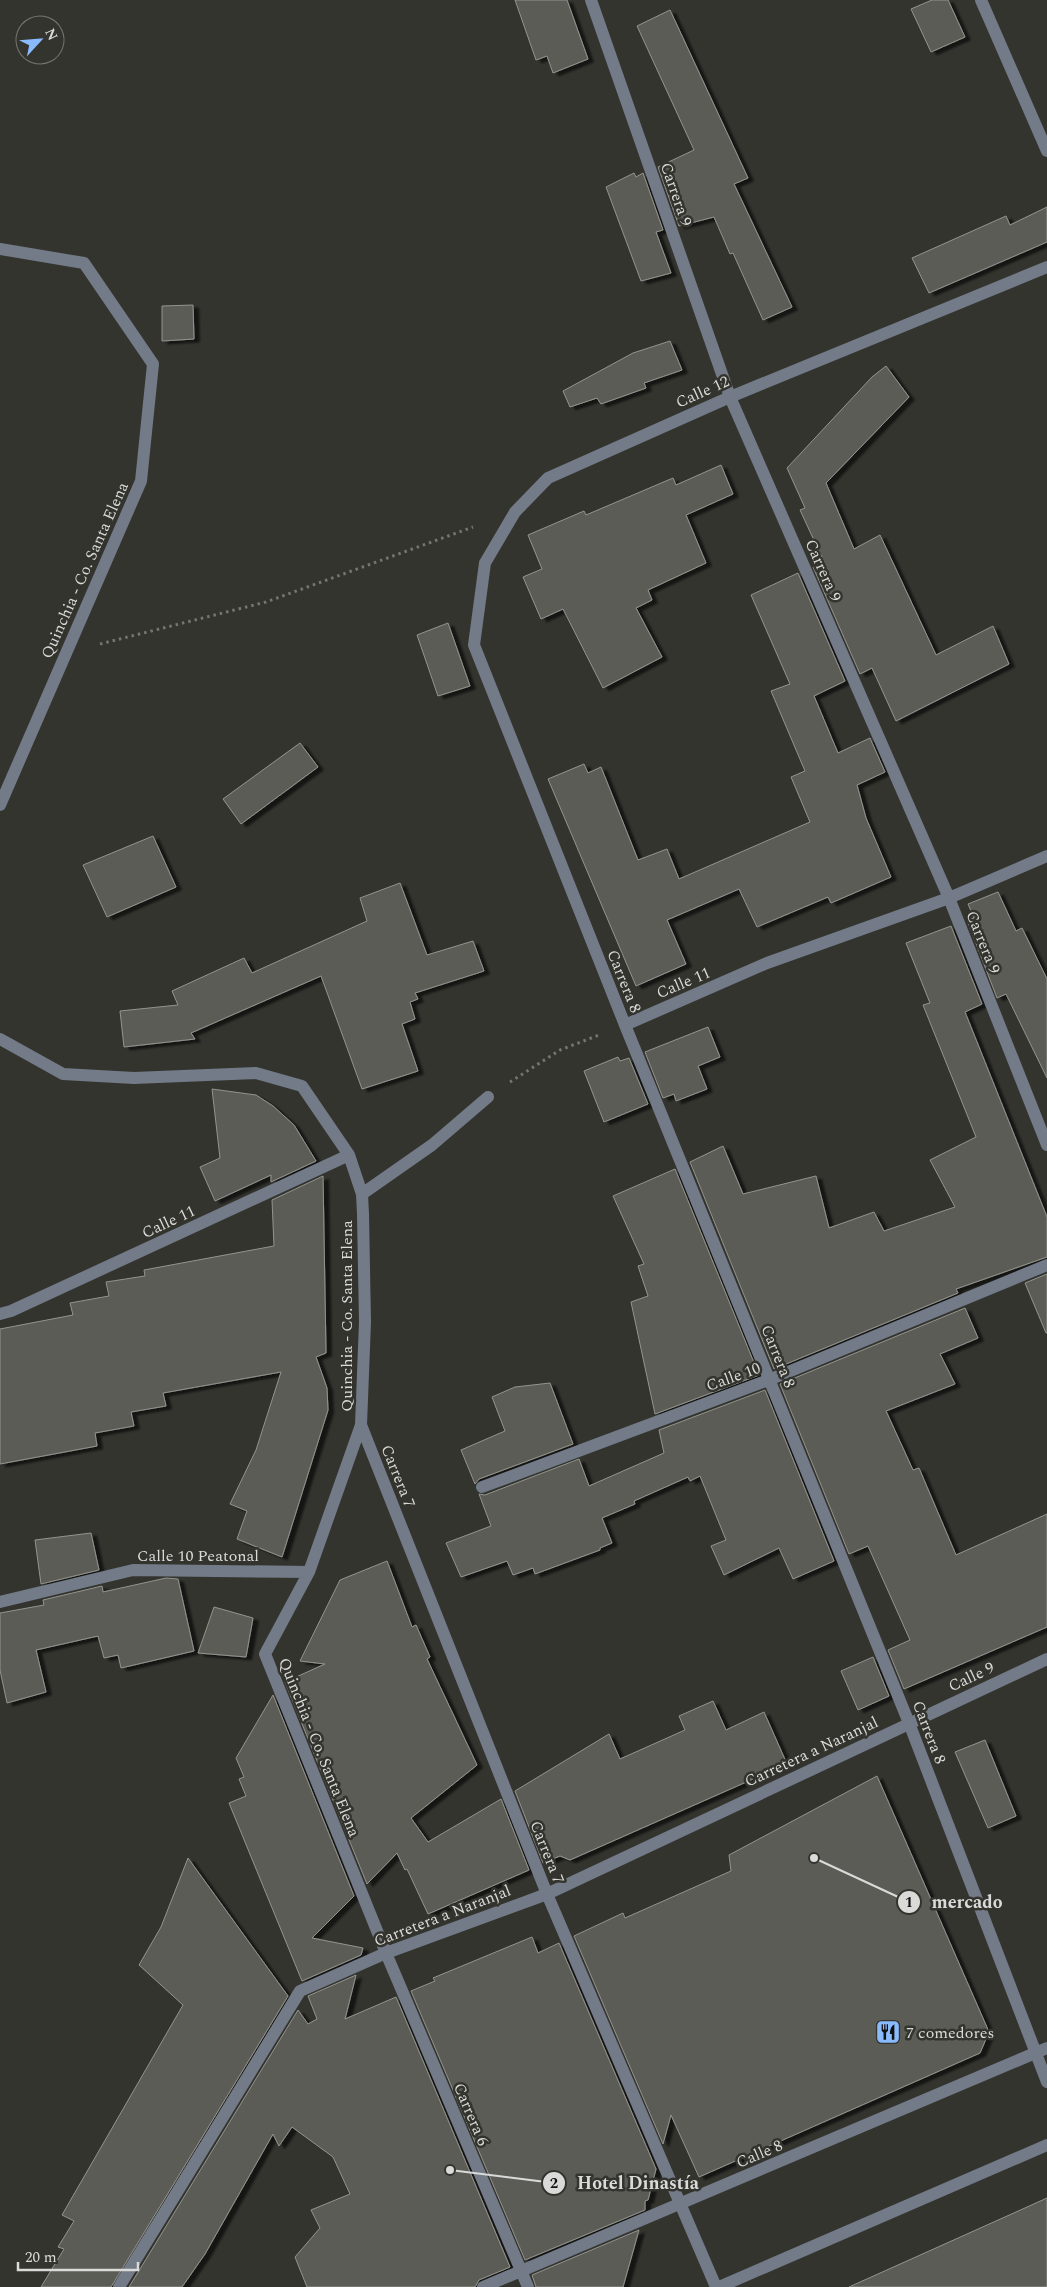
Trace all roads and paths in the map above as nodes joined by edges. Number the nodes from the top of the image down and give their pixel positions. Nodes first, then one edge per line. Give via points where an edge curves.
1 (591, 0) edge
2 (981, 0) edge
3 (1047, 151) edge
4 (0, 249) edge
5 (1047, 267) edge
6 (730, 396) junction
7 (515, 512) junction
8 (474, 645) joint
9 (66, 653) junction
10 (0, 805) edge
11 (1047, 856) edge
12 (949, 898) junction
13 (625, 1025) junction
14 (0, 1039) edge
15 (488, 1097) joint
16 (1047, 1145) edge
17 (349, 1155) junction
18 (362, 1194) junction
19 (1047, 1265) edge
20 (0, 1314) edge
21 (771, 1380) junction
22 (361, 1425) junction
23 (482, 1487) dead end
24 (309, 1572) junction
25 (0, 1602) edge
26 (1047, 1659) edge
27 (909, 1723) junction
28 (547, 1894) junction
29 (386, 1953) junction
30 (1041, 2051) edge
31 (1047, 2082) edge
32 (1047, 2145) edge
33 (680, 2204) junction
34 (521, 2271) junction
35 (119, 2287) edge
36 (483, 2287) edge
37 (528, 2287) edge
38 (717, 2287) edge

1 - 6 street, Carrera 9
2 - 3 street
4 - 9 street, Quinchia - Co. Santa Elena via 84,263 154,364 140,481
5 - 6 street, Calle 12
6 - 7 street, Calle 12 via 548,478
6 - 12 street, Carrera 9
7 - 8 street, Calle 12 via 485,563
7 - 9 path via 266,602
8 - 13 street, Carrera 8
9 - 10 street, Quinchia - Co. Santa Elena
11 - 12 street, Calle 11
12 - 13 street, Calle 11 via 767,964
12 - 16 street, Carrera 9
13 - 15 path via 560,1050
13 - 21 street, Carrera 8
14 - 17 street, Quinchia - Co. Santa Elena via 63,1074 134,1078 256,1073 302,1086
15 - 18 street via 432,1145
17 - 18 street, Quinchia - Co. Santa Elena
17 - 20 street, Calle 11 via 11,1312
18 - 22 street, Quinchia - Co. Santa Elena via 365,1322
19 - 21 street, Calle 10
21 - 23 street, Calle 10
21 - 27 street, Carrera 8
22 - 24 street, Quinchia - Co. Santa Elena
22 - 28 street, Carrera 7
24 - 25 street, Calle 10 Peatonal via 134,1570
24 - 29 street, Quinchia - Co. Santa Elena via 265,1654
26 - 27 street, Calle 9
27 - 28 street, Carretera a Naranjal
27 - 30 street, Carrera 8
28 - 29 street, Carretera a Naranjal
28 - 33 street, Carrera 7
29 - 34 street, Carrera 6
29 - 35 street, Carretera a Naranjal via 300,1991
30 - 31 street, Carrera 8
30 - 33 street, Calle 8
32 - 38 street
33 - 34 street, Calle 8
33 - 38 street, Carrera 7
34 - 36 street, Calle 8
34 - 37 street, Carrera 6

